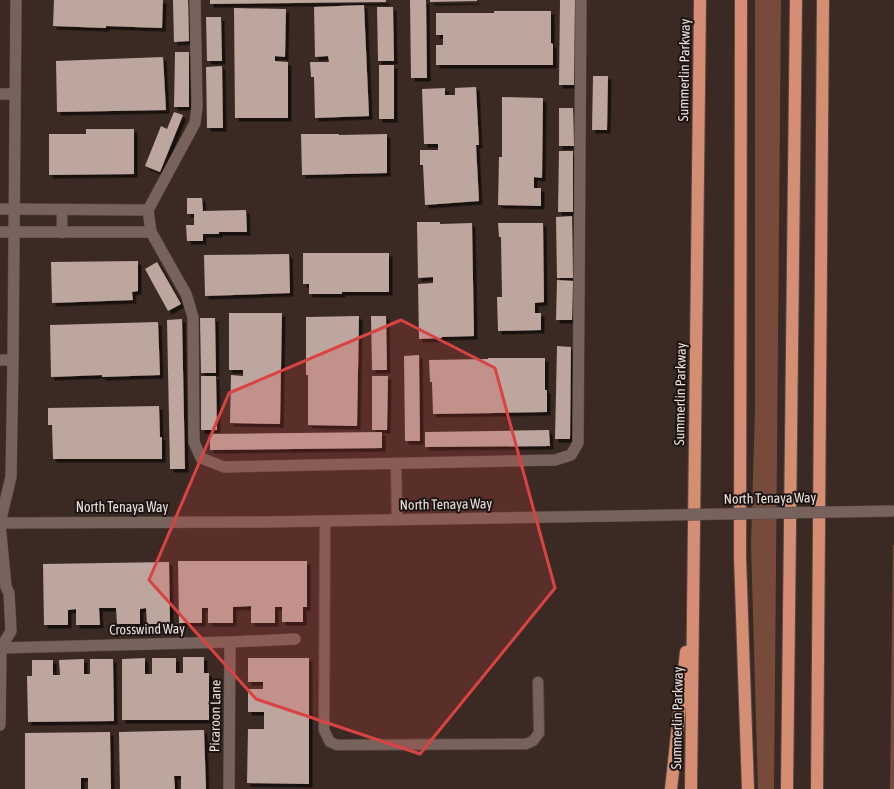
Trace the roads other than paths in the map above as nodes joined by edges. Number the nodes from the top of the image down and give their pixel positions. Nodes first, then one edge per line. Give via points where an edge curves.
1 (16, 0) edge
2 (195, 0) edge
3 (581, 0) edge
4 (700, 0) edge
5 (741, 0) edge
6 (796, 0) edge
7 (823, 0) edge
8 (0, 94) edge
9 (15, 94) junction
10 (0, 210) edge
11 (14, 210) junction
12 (62, 210) junction
13 (148, 210) junction
14 (0, 232) edge
15 (14, 232) junction
16 (151, 232) junction
17 (62, 233) junction
18 (0, 360) edge
19 (13, 360) junction
20 (396, 463) junction
21 (893, 511) edge
22 (397, 520) junction
23 (325, 521) junction
24 (0, 523) edge
25 (694, 576) junction
26 (4, 593) edge
27 (295, 639) dead end
28 (230, 642) junction
29 (0, 647) edge
30 (538, 682) dead end
31 (0, 725) edge
32 (229, 789) edge
33 (671, 789) edge
34 (691, 789) edge
35 (748, 789) edge
36 (787, 789) edge
37 (816, 789) edge

1 - 9 street
2 - 13 street via 195,122
3 - 20 street via 578,444 570,455 555,460
4 - 25 highway, Summerlin Parkway
5 - 35 highway via 740,557
6 - 36 highway
7 - 37 highway
8 - 9 street
9 - 11 street
10 - 11 street
11 - 12 street
11 - 15 street
12 - 13 street
12 - 17 lane
13 - 16 street
14 - 15 street
15 - 17 street
15 - 19 street
16 - 17 street
16 - 20 street via 186,294 193,317 194,442 201,458 224,467
18 - 19 street
19 - 24 street via 11,477
20 - 22 lane
21 - 22 street, North Tenaya Way, bridge
22 - 23 street, North Tenaya Way
23 - 24 street, North Tenaya Way
23 - 30 lane via 324,730 330,742 337,745 526,744 533,741 539,733
24 - 26 street via 6,587
25 - 33 highway
25 - 34 highway, Summerlin Parkway
26 - 29 street via 11,631
27 - 28 street, Crosswind Way
28 - 29 street, Crosswind Way
28 - 32 street, Picaroon Lane
29 - 31 street

